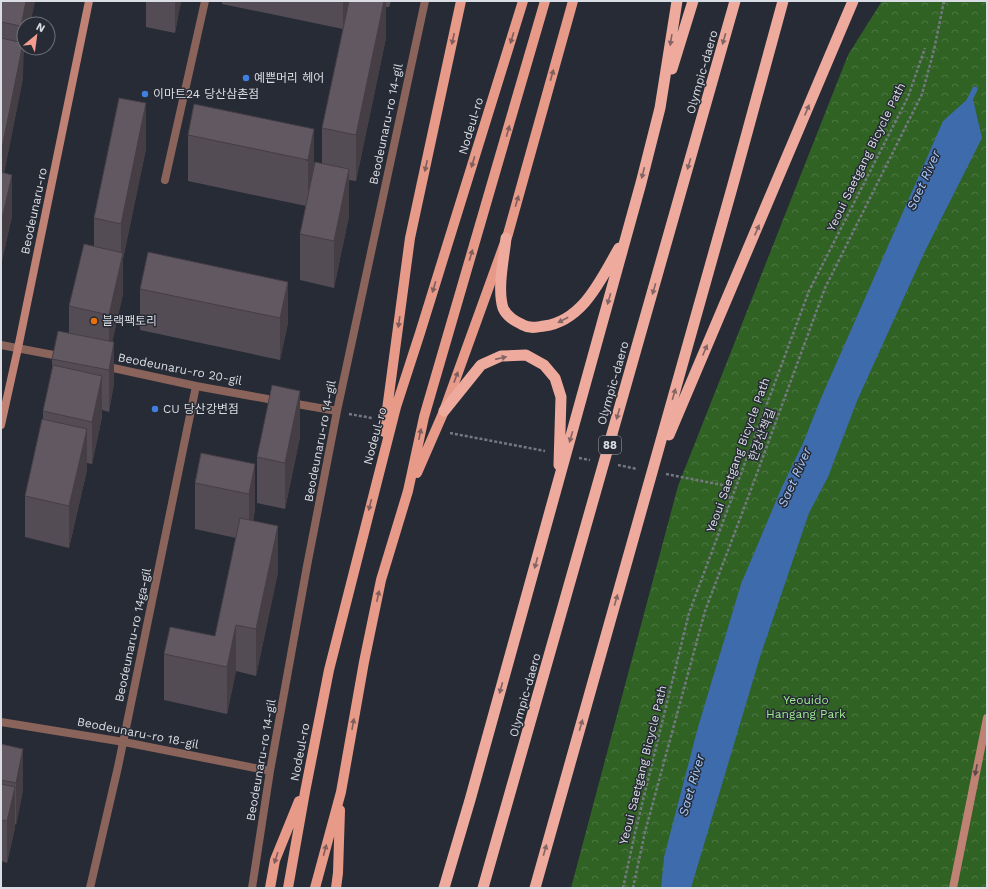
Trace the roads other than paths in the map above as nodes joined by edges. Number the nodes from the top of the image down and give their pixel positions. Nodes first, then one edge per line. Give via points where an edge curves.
1 (89, 1) edge
2 (205, 1) edge
3 (425, 1) edge
4 (461, 1) edge
5 (523, 1) edge
6 (545, 1) edge
7 (573, 1) edge
8 (676, 1) edge
9 (693, 1) edge
10 (735, 1) edge
11 (783, 1) edge
12 (853, 1) edge
13 (861, 1) edge
14 (842, 28) junction
15 (660, 108) junction
16 (165, 180) dead end
17 (627, 234) junction
18 (506, 238) junction
19 (1, 345) edge
20 (18, 348) junction
21 (76, 360) edge
22 (98, 365) edge
23 (196, 386) junction
24 (337, 411) junction
25 (444, 411) junction
26 (1, 425) edge
27 (656, 475) junction
28 (377, 478) junction
29 (558, 483) junction
30 (408, 491) junction
31 (987, 718) edge
32 (1, 722) edge
33 (124, 742) junction
34 (270, 771) junction
35 (307, 783) junction
36 (341, 792) junction
37 (90, 888) edge
38 (252, 888) edge
39 (270, 888) edge
40 (288, 888) edge
41 (315, 888) edge
42 (336, 888) edge
43 (444, 888) edge
44 (483, 888) edge
45 (535, 888) edge
46 (954, 888) edge

1 - 20 main road, Beodeunaru-ro
2 - 16 street
3 - 24 street, Beodeunaru-ro 14-gil
4 -> 28 main road via 410,238
5 -> 28 main road, Nodeul-ro via 396,407
30 -> 6 main road via 424,417
18 -> 7 main road
8 -> 15 highway
9 - 15 highway
10 -> 44 highway, Olympic-daero / 88
27 -> 11 highway
12 - 14 highway
13 - 14 highway
27 -> 14 highway
15 -> 17 highway
17 -> 18 highway via 593,293 573,314 552,325 529,328 512,320 504,308 501,289
17 -> 29 highway
25 -> 18 main road
19 - 20 street
20 - 21 street
20 - 26 main road, Beodeunaru-ro
22 - 23 street, Beodeunaru-ro 20-gil
23 - 24 street, Beodeunaru-ro 20-gil
23 - 33 street, Beodeunaru-ro 14ga-gil
24 - 34 street, Beodeunaru-ro 14-gil
25 -> 29 highway via 481,366 501,356 526,356 544,365 555,378 561,397
25 - 30 main road
45 -> 27 highway
28 -> 35 main road, Nodeul-ro via 329,670
29 -> 43 highway
36 -> 30 main road via 381,580
31 -> 46 main road
32 - 33 street, Beodeunaru-ro 18-gil
33 - 34 street, Beodeunaru-ro 18-gil
33 - 37 street, Beodeunaru-ro 14ga-gil
34 - 38 street, Beodeunaru-ro 14-gil
35 -> 39 main road via 275,860
35 - 40 main road, Nodeul-ro
41 -> 36 main road
36 - 42 main road

